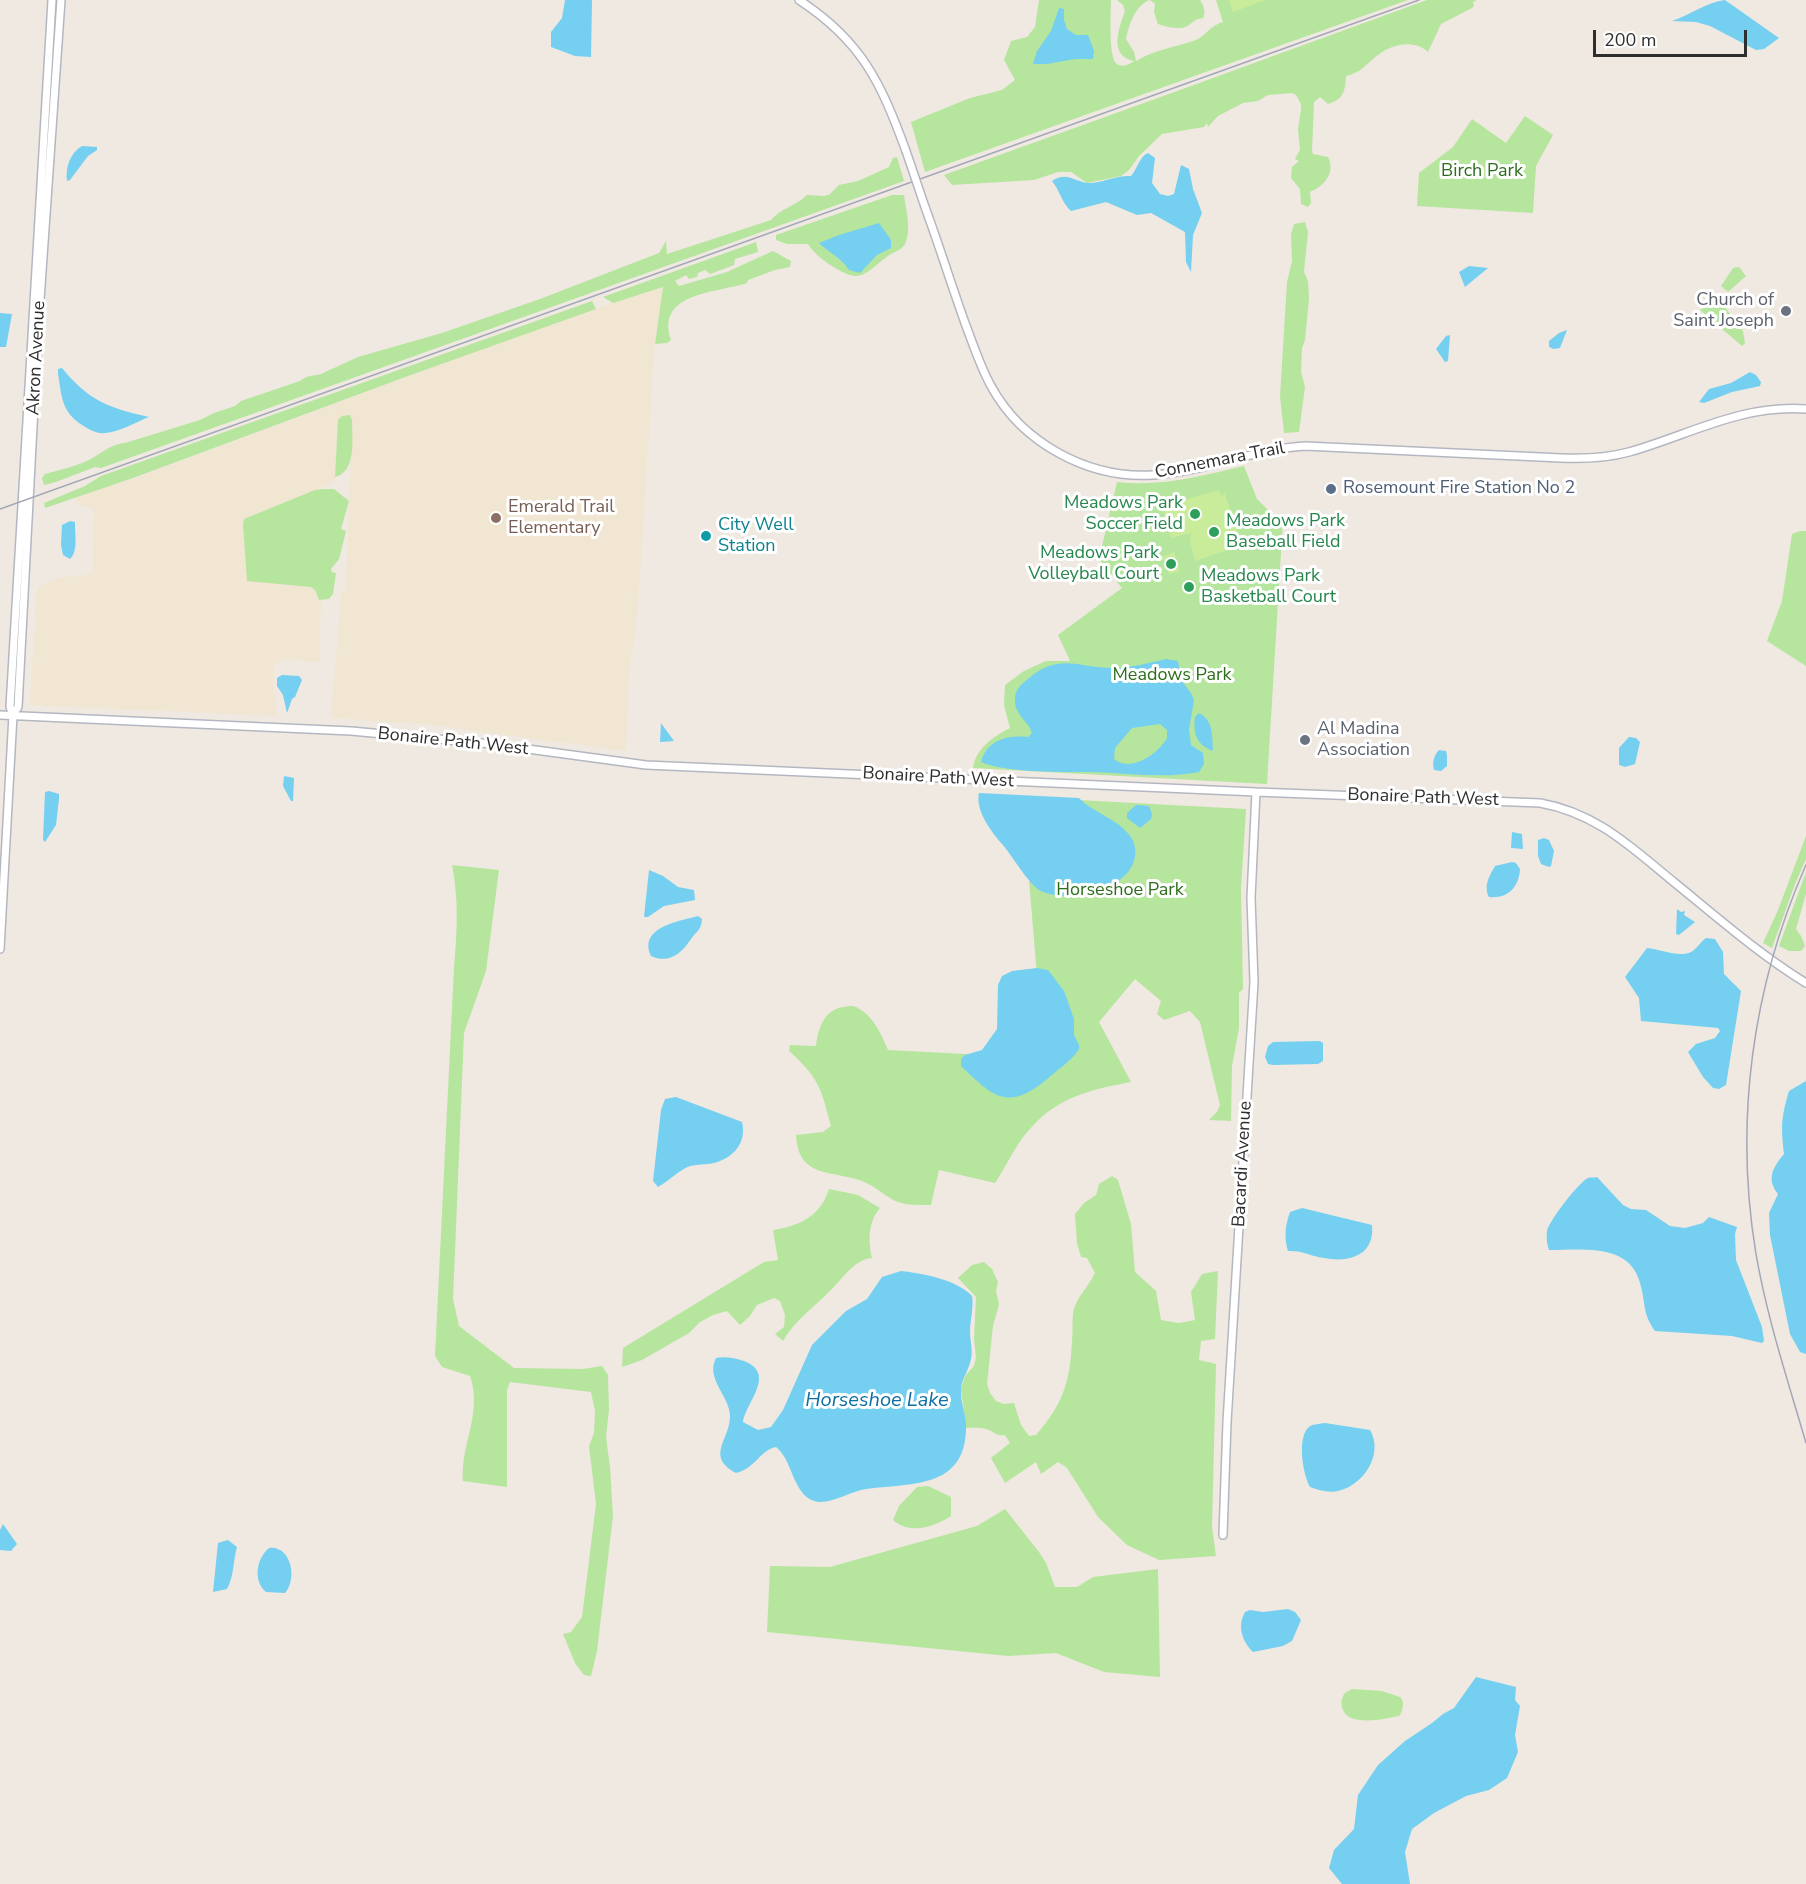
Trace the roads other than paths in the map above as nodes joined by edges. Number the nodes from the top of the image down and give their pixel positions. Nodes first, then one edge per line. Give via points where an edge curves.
1 (52, 0) edge
2 (61, 0) edge
3 (799, 0) edge
4 (1806, 409) edge
5 (0, 715) edge
6 (13, 715) junction
7 (1256, 792) junction
8 (0, 949) edge
9 (1806, 983) edge
10 (1223, 1535) dead end

1 - 6 street, Akron Avenue via 10,707
2 - 6 street, Akron Avenue via 18,707
3 - 4 street, Connemara Trail, bridge via 838,30 867,64 889,104 980,363 1000,400 1022,426 1065,456 1100,470 1126,474 1161,474 1305,446 1596,458 1640,449 1742,413
5 - 6 street, Bonaire Path West
6 - 7 street, Bonaire Path West via 351,731 491,744 646,765
6 - 8 street, Akron Avenue
7 - 9 street, Bonaire Path West via 1515,801 1573,811 1614,834 1755,948
7 - 10 street, Bacardi Avenue via 1251,898 1254,982

